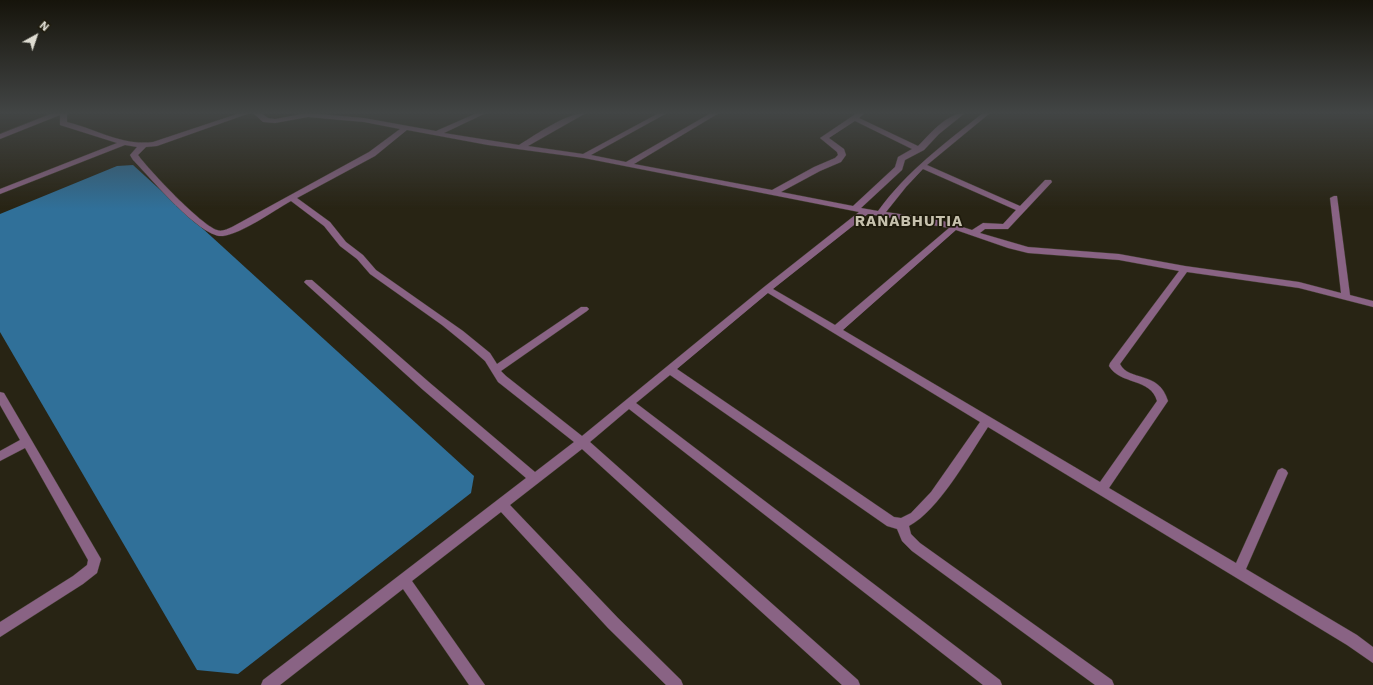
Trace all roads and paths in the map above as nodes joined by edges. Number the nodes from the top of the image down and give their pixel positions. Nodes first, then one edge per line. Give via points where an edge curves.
1 (120, 145) edge
2 (132, 145) edge
3 (149, 145) edge
4 (384, 145) edge
5 (508, 145) edge
6 (524, 145) edge
7 (605, 145) edge
8 (661, 145) edge
9 (832, 145) edge
10 (912, 145) edge
11 (924, 145) edge
12 (948, 145) edge
13 (143, 146) junction
14 (521, 147) junction
15 (918, 148) junction
16 (584, 156) junction
17 (628, 164) junction
18 (922, 166) junction
19 (1048, 182) dead end
20 (0, 192) edge
21 (773, 194) junction
22 (292, 198) junction
23 (1334, 198) dead end
24 (855, 209) junction
25 (1022, 210) junction
26 (866, 211) junction
27 (880, 214) junction
28 (955, 227) junction
29 (974, 233) junction
30 (1185, 269) junction
31 (309, 282) dead end
32 (767, 289) junction
33 (1346, 297) junction
34 (1373, 304) edge
35 (584, 309) dead end
36 (835, 331) junction
37 (669, 369) junction
38 (495, 370) junction
39 (1, 400) edge
40 (628, 403) junction
41 (986, 422) junction
42 (27, 442) junction
43 (582, 442) junction
44 (0, 456) edge
45 (1282, 473) dead end
46 (535, 479) junction
47 (1101, 490) junction
48 (502, 505) junction
49 (902, 524) junction
50 (1238, 572) junction
51 (404, 580) junction
52 (0, 630) edge
53 (1373, 656) edge
54 (268, 685) edge
55 (478, 685) edge
56 (676, 685) edge
57 (853, 685) edge
58 (995, 685) edge
59 (1107, 685) edge

1 - 20 street
2 - 13 street
3 - 13 street
4 - 22 street
5 - 14 street
6 - 14 street
7 - 16 street
8 - 17 street
9 - 21 street via 841,152 838,160
10 - 15 street
11 - 15 street
12 - 18 street
13 - 22 street via 134,155 136,158 171,195 212,232 228,232
14 - 16 street
15 - 24 street via 902,159 899,168
16 - 17 street
17 - 21 street
18 - 25 street
18 - 27 street via 896,192
19 - 25 street
21 - 24 street
22 - 38 street via 327,224 373,272 473,344 492,363
23 - 33 street
24 - 26 street
25 - 29 street via 1005,227 983,226
26 - 27 street
26 - 32 street
27 - 28 street
28 - 29 street
28 - 36 street
29 - 30 street via 1028,250 1118,257
30 - 33 street via 1299,285
30 - 47 street via 1115,363 1118,371 1148,383 1159,391 1163,401
31 - 46 street
32 - 36 street
32 - 37 street
33 - 34 street
35 - 38 street
36 - 41 street
37 - 40 street
37 - 49 street via 875,512 891,522
38 - 43 street via 502,379
39 - 42 street
40 - 43 street
40 - 58 street
41 - 47 street
41 - 49 street via 935,496 915,518
42 - 44 street
42 - 52 street via 95,559 92,569 78,580
43 - 46 street
43 - 57 street
45 - 50 street
46 - 48 street
47 - 50 street
48 - 51 street
48 - 56 street
49 - 59 street via 906,537 916,547
50 - 53 street via 1352,640
51 - 54 street
51 - 55 street

